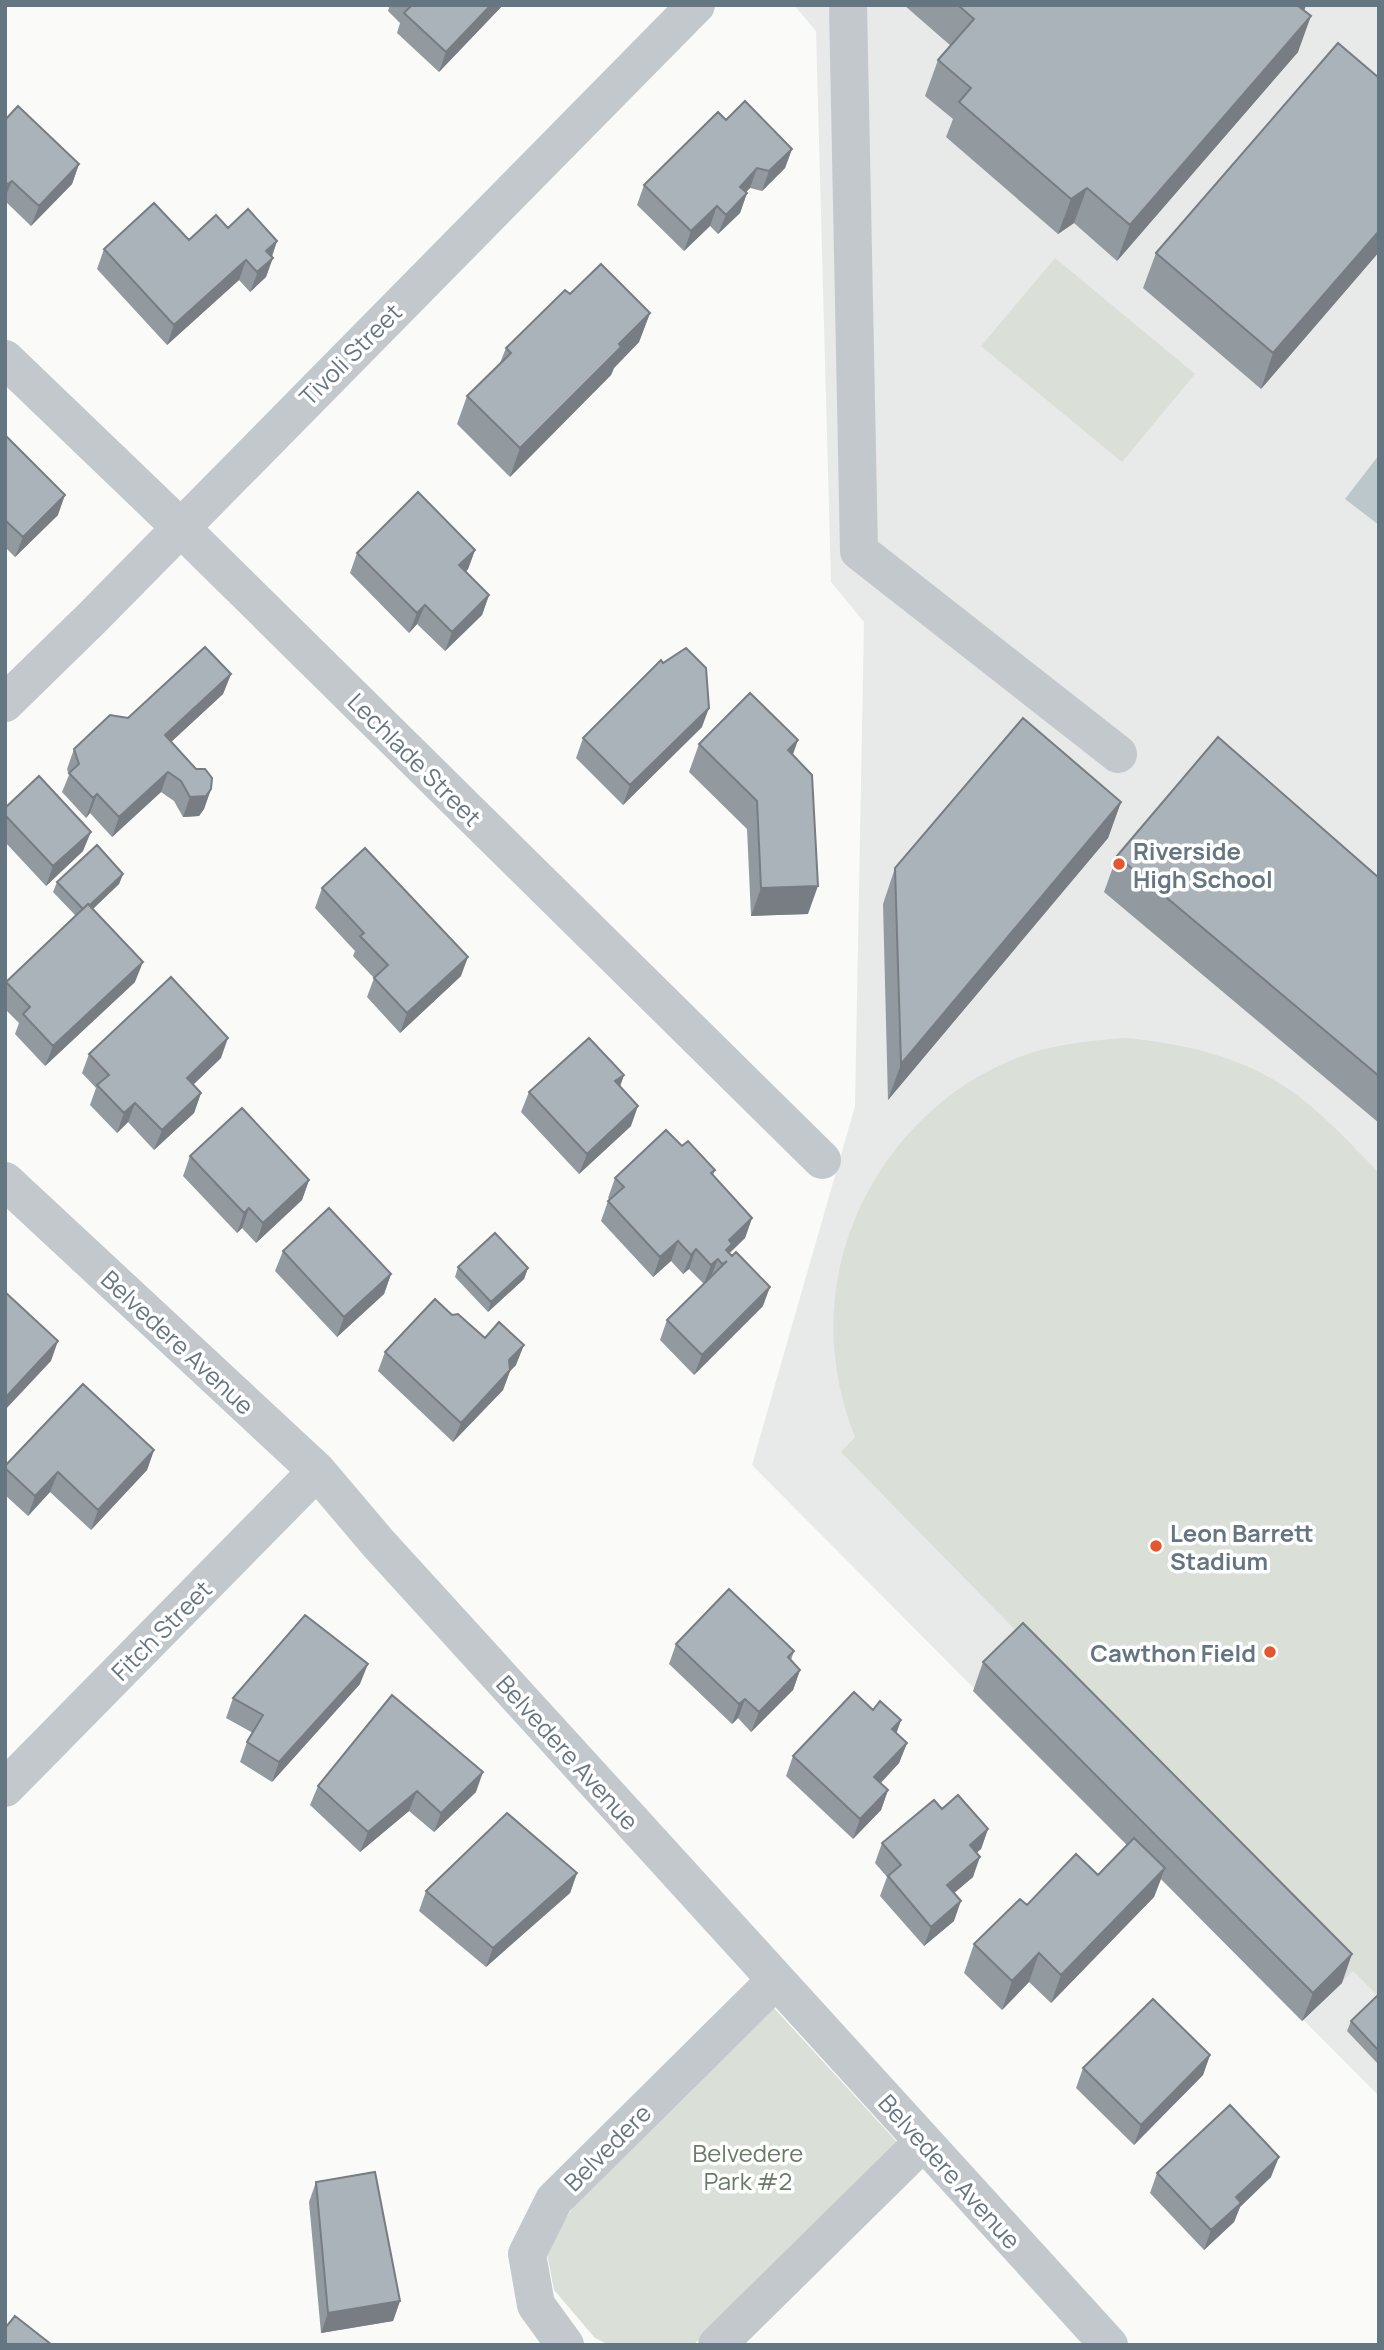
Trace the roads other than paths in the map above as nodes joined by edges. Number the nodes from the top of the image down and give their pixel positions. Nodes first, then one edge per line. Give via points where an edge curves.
1 (696, 5) edge
2 (848, 5) edge
3 (5, 359) edge
4 (180, 527) junction
5 (5, 703) edge
6 (1118, 754) dead end
7 (822, 1160) dead end
8 (5, 1181) edge
9 (317, 1471) junction
10 (5, 1788) edge
11 (776, 1980) junction
12 (923, 2142) junction
13 (565, 2345) edge
14 (718, 2345) edge
15 (1109, 2345) edge

1 - 4 street, Tivoli Street
2 - 6 street via 859,551
3 - 4 street, Lechlade Street
4 - 5 street, Tivoli Street
4 - 7 street, Lechlade Street
8 - 9 street, Belvedere Avenue
9 - 10 street, Fitch Street
9 - 11 street, Belvedere Avenue
11 - 12 street, Belvedere Avenue
11 - 13 street, Belvedere via 554,2200 527,2255 536,2305
12 - 14 street
12 - 15 street, Belvedere Avenue

